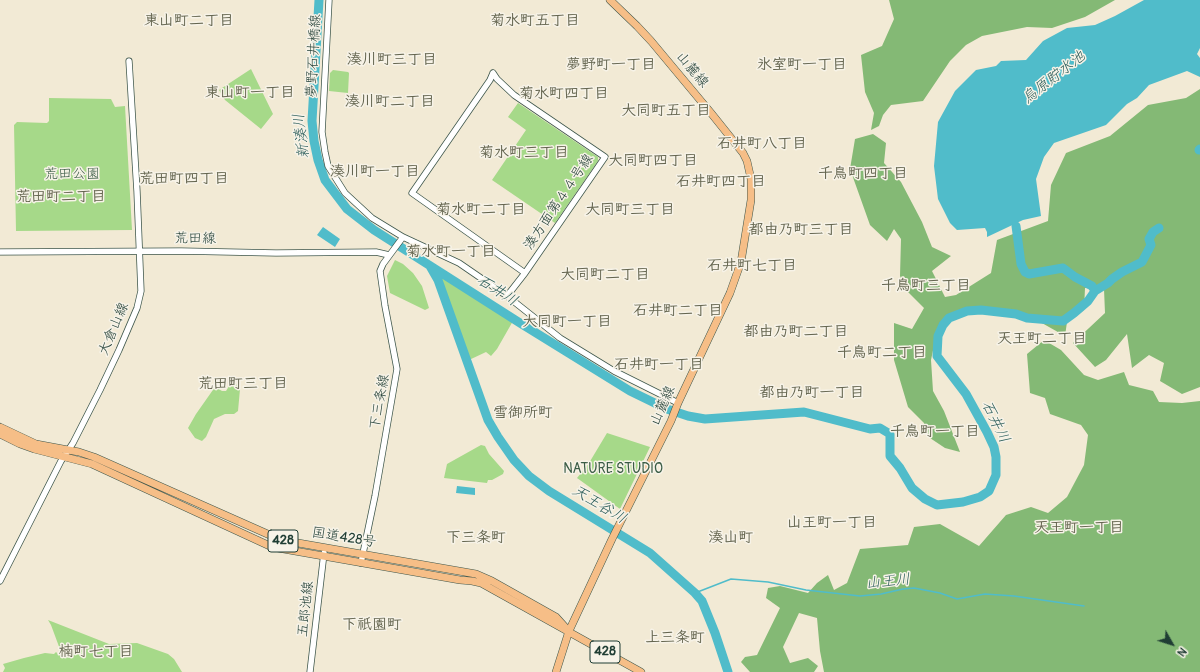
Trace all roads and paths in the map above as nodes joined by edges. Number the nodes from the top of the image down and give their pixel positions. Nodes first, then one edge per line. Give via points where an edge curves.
1 (329, 0) edge
2 (610, 0) edge
3 (128, 60) dead end
4 (401, 240) junction
5 (139, 251) junction
6 (0, 252) edge
7 (389, 255) junction
8 (525, 273) junction
9 (507, 296) junction
10 (677, 407) junction
11 (0, 427) edge
12 (0, 434) edge
13 (66, 453) junction
14 (325, 548) junction
15 (362, 554) junction
16 (324, 556) junction
17 (361, 562) junction
18 (0, 581) edge
19 (569, 631) junction
20 (310, 672) edge
21 (556, 672) edge
22 (641, 672) edge

1 - 4 street, 夢野石井橋線 via 322,132 328,166 345,193
2 - 10 main road, 山麓線 via 637,26 727,132 743,153 751,179 751,200 740,262 730,293
3 - 5 street, 大倉山線
4 - 7 street, 下三条線
4 - 9 street, 夢野石井橋線 via 459,263
5 - 6 street, 荒田線
5 - 7 street, 荒田線 via 376,252
5 - 13 street, 大倉山線 via 141,291 137,308 103,383
7 - 15 street, 下三条線 via 380,271 397,369
8 - 8 street, 湊方面第４４号線 via 412,193 493,73 497,80 514,94 605,158
8 - 9 street, 湊方面第４４号線
9 - 10 street, 夢野石井橋線 via 560,338
10 - 19 main road, 山麓線
11 - 13 main road, 国道428号 / 428 via 36,444
12 - 13 main road, 国道428号 / 428 via 34,449
13 - 14 main road, 国道428号 / 428 via 94,457 281,540
13 - 16 main road, 国道428号 / 428 via 272,547
13 - 18 street, 大倉山線
14 - 15 main road, 国道428号 / 428
14 - 16 street, 五郎池線
15 - 17 street, 下三条線
15 - 19 main road, 国道428号 / 428 via 476,574 556,618
16 - 17 main road, 国道428号 / 428
16 - 20 street, 五郎池線
17 - 19 main road, 国道428号 / 428 via 481,583
19 - 21 main road, 山麓線
19 - 22 main road, 国道428号 / 428

